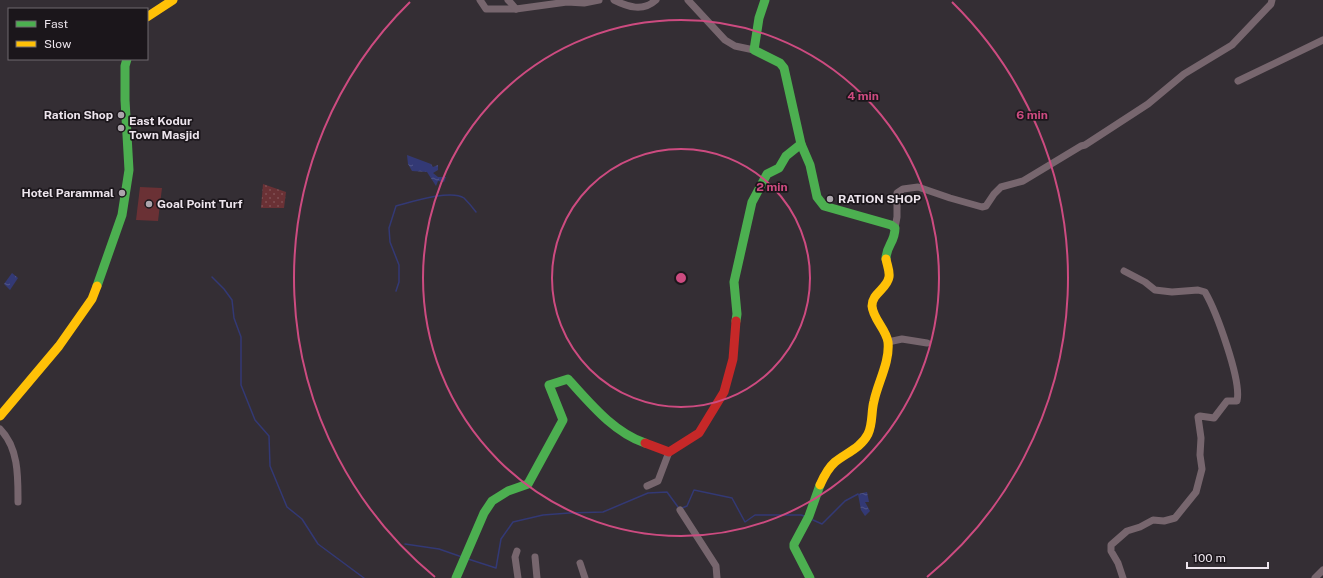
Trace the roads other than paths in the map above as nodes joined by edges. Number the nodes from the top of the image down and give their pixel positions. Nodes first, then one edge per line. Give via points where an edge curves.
1 (173, 0) edge
2 (480, 0) edge
3 (508, 0) edge
4 (599, 0) edge
5 (614, 0) edge
6 (656, 0) edge
7 (688, 0) edge
8 (765, 0) edge
9 (1272, 0) edge
10 (516, 9) junction
11 (148, 16) edge
12 (1323, 40) edge
13 (754, 50) junction
14 (127, 60) edge
15 (1238, 81) dead end
16 (801, 144) junction
17 (895, 228) junction
18 (1124, 271) dead end
19 (888, 342) junction
20 (927, 343) dead end
21 (0, 416) edge
22 (0, 429) edge
23 (669, 452) junction
24 (647, 486) dead end
25 (18, 502) dead end
26 (680, 510) dead end
27 (517, 551) dead end
28 (535, 557) dead end
29 (580, 563) dead end
30 (1323, 570) edge
31 (456, 578) edge
32 (518, 578) edge
33 (538, 578) edge
34 (585, 578) edge
35 (717, 578) edge
36 (810, 578) edge
37 (1123, 578) edge
38 (1315, 578) edge

1 - 11 street
2 - 10 street via 486,9
3 - 10 street
4 - 10 street
5 - 6 street via 627,6 638,7 646,7
7 - 13 street via 725,40 735,46
8 - 13 street via 758,20
9 - 17 street via 1232,44 1184,74 1148,104 1085,145 1023,181 1001,187 986,206 982,207 918,187 903,189 897,193
12 - 15 street
13 - 16 street via 780,63 784,68
14 - 21 street via 125,100 128,170 122,215 114,243 92,299 59,346
16 - 17 street via 810,165 817,198 824,206 873,219
16 - 23 street via 786,156 779,168 767,174 752,202 734,282 737,314 733,360 724,392 699,433
17 - 19 street via 896,239 886,254 889,277 872,302
18 - 37 street via 1155,290 1205,292 1217,318 1235,373 1238,392 1237,401 1227,401 1214,418 1198,417 1202,469 1196,492 1189,501 1174,518 1164,521 1153,520 1127,531 1111,546
19 - 20 street via 902,339
19 - 36 street via 886,368 874,400 868,435 834,463 826,473 806,523 794,543
22 - 25 street via 12,448 18,467
23 - 24 street via 658,481
23 - 31 street via 635,440 606,419 568,379 549,385 563,420 528,484 492,501 484,513
26 - 35 street via 716,566
27 - 32 street via 514,557
28 - 33 street
29 - 34 street
30 - 38 street

